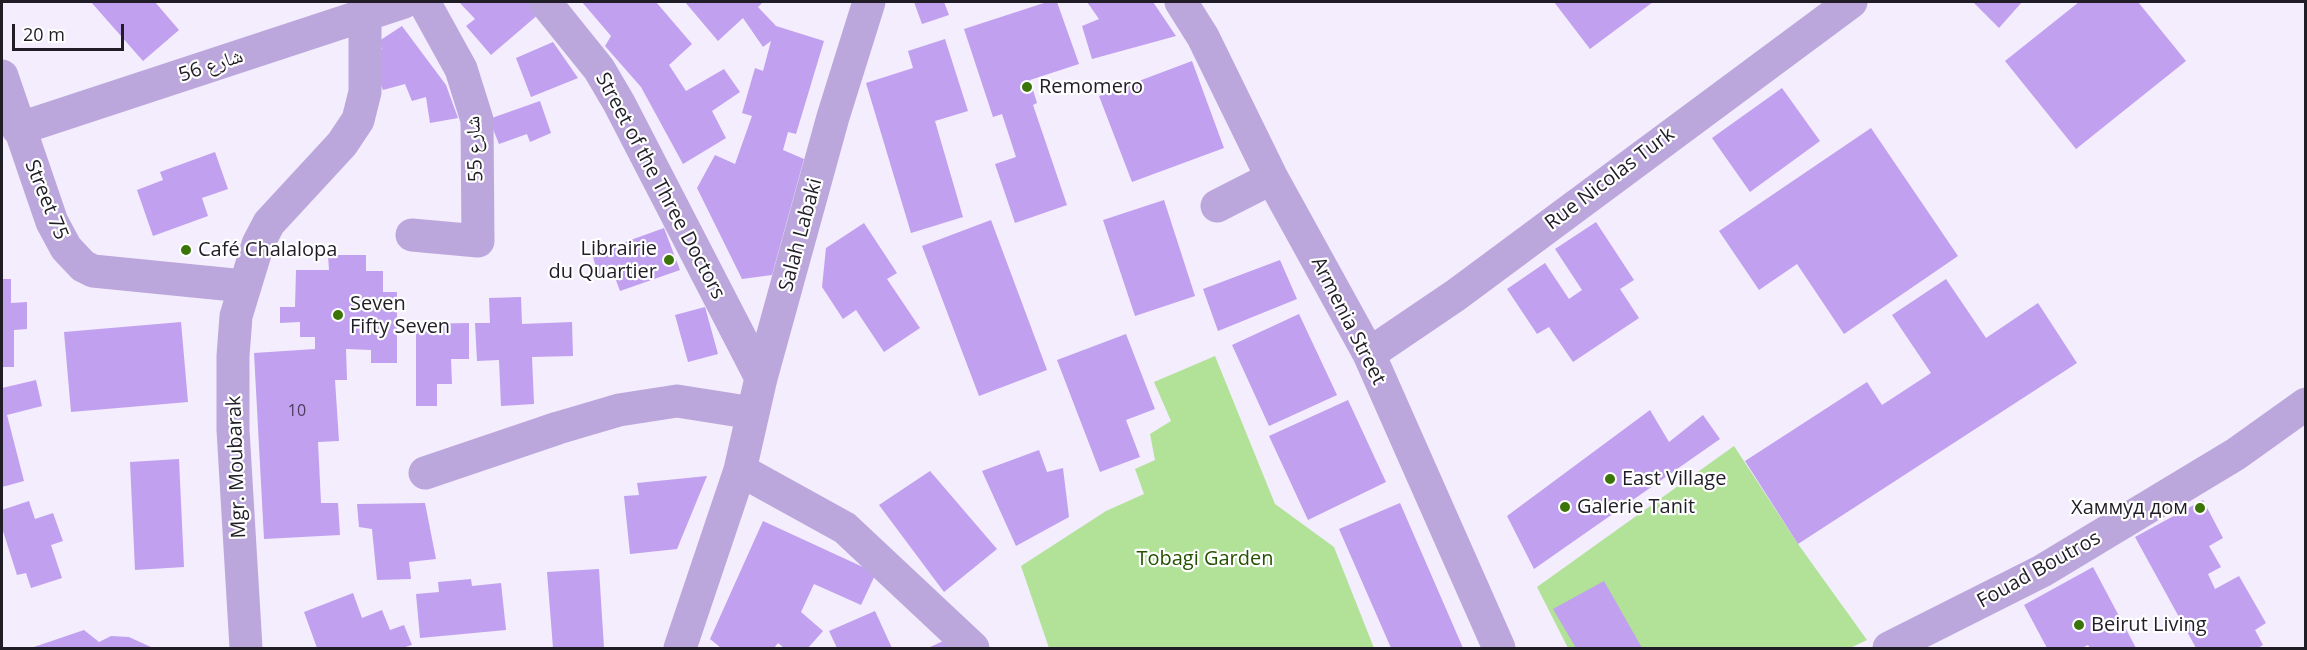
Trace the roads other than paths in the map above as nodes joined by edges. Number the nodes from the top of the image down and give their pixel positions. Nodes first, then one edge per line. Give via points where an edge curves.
1 (404, 2) edge
2 (424, 2) edge
3 (545, 2) edge
4 (869, 2) edge
5 (1181, 2) edge
6 (1851, 2) edge
7 (365, 15) junction
8 (2, 76) edge
9 (18, 129) junction
10 (1272, 178) junction
11 (1217, 206) dead end
12 (412, 235) dead end
13 (244, 286) junction
14 (1369, 354) junction
15 (761, 378) junction
16 (2306, 404) edge
17 (753, 413) junction
18 (740, 470) junction
19 (425, 473) dead end
20 (246, 648) edge
21 (680, 648) edge
22 (973, 648) edge
23 (1499, 648) edge
24 (1889, 648) edge

1 - 7 street, شارع 56
2 - 12 street, شارع 55 via 461,69 477,120 478,241
3 - 15 street, Street of the Three Doctors via 599,69 614,95
4 - 15 street, Salah Labaki
5 - 10 street, Armenia Street via 1203,37
6 - 14 street, Rue Nicolas Turk via 1456,295
7 - 9 street, شارع 56
7 - 13 street, Mgr. Moubarak via 365,92 358,120 342,144 269,223
8 - 9 street, Street 75
9 - 13 street, Street 75 via 52,222 66,248 83,266 93,271
10 - 11 street
10 - 14 street, Armenia Street
13 - 20 street, Mgr. Moubarak via 236,316 233,409
14 - 23 street, Armenia Street
15 - 17 street, Salah Labaki
16 - 24 street, Fouad Boutros via 2236,454 2042,572
17 - 18 street, Salah Labaki
17 - 19 street via 677,401 619,410
18 - 21 street, Salah Labaki
18 - 22 street via 845,528

